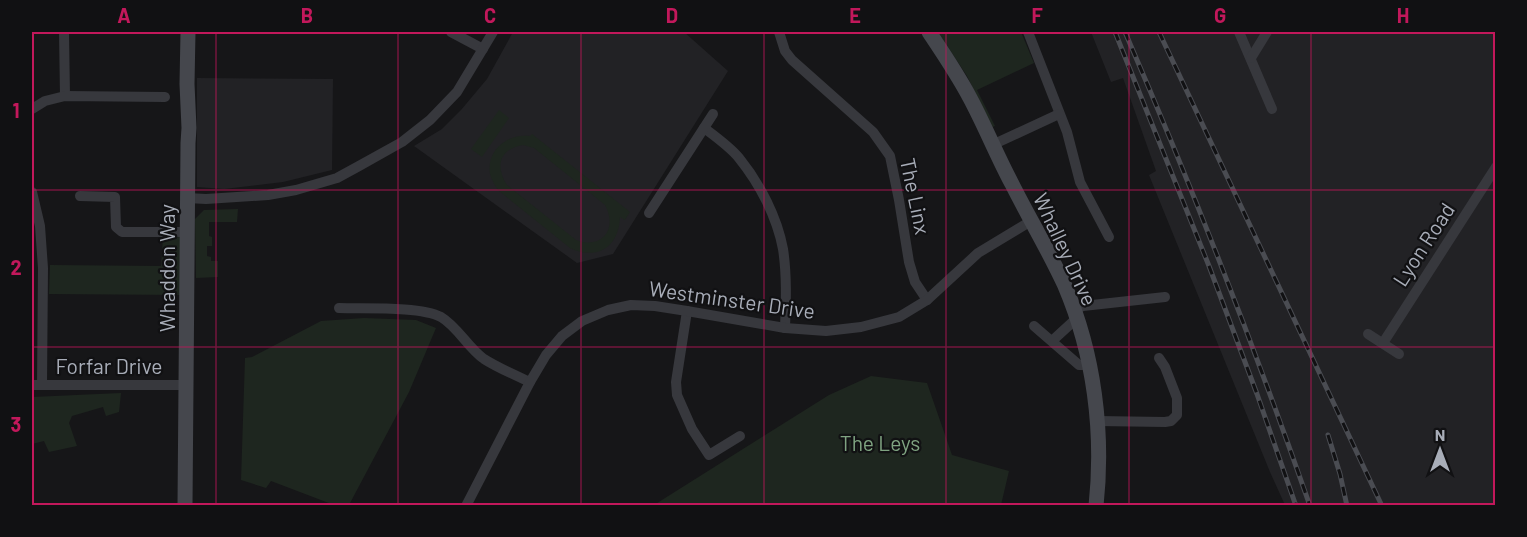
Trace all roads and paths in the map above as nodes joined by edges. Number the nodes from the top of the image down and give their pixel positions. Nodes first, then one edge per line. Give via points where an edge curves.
1 (64, 32) edge
2 (188, 32) edge
3 (451, 32) edge
4 (493, 32) edge
5 (779, 32) edge
6 (929, 32) edge
7 (1028, 32) edge
8 (1239, 32) edge
9 (1267, 32) edge
10 (483, 50) junction
11 (1251, 58) junction
12 (65, 96) junction
13 (165, 97) dead end
14 (32, 109) edge
15 (1272, 110) dead end
16 (713, 114) dead end
17 (1059, 114) junction
18 (704, 128) junction
19 (992, 146) junction
20 (1496, 166) edge
21 (32, 192) edge
22 (80, 196) dead end
23 (187, 198) junction
24 (649, 213) dead end
25 (1031, 221) junction
26 (187, 232) junction
27 (1110, 237) dead end
28 (1165, 297) dead end
29 (927, 300) junction
30 (339, 308) dead end
31 (687, 311) junction
32 (1075, 314) junction
33 (1034, 326) dead end
34 (785, 328) junction
35 (1368, 334) dead end
36 (1052, 341) junction
37 (1383, 344) junction
38 (1399, 354) dead end
39 (1159, 358) dead end
40 (1090, 365) junction
41 (530, 382) junction
42 (37, 385) edge
43 (186, 385) junction
44 (1097, 421) junction
45 (740, 436) dead end
46 (185, 506) edge
47 (466, 506) edge
48 (1096, 506) edge

1 - 12 street
2 - 23 street, Whaddon Way
3 - 10 street
4 - 10 street
5 - 29 street, The Linx via 792,60 873,132 890,156 909,262 915,282
6 - 19 street, Whalley Drive via 970,97
7 - 17 street
8 - 11 street
9 - 11 street
10 - 23 street via 457,92 430,120 402,142 337,178 268,195
11 - 15 street
12 - 13 street
12 - 14 street
16 - 18 street
17 - 19 street
17 - 27 street via 1080,182
18 - 24 street
18 - 34 street via 738,157 772,213 786,283
19 - 25 street, Whalley Drive
20 - 37 street, Lyon Road
21 - 42 street via 40,226 43,268
22 - 26 street via 115,197 116,227 122,232
23 - 26 street, Whaddon Way
25 - 29 street, Westminster Drive via 978,253
25 - 32 street, Whalley Drive
26 - 43 street, Whaddon Way
28 - 32 street via 1083,306
29 - 34 street, Westminster Drive via 899,317 861,327 826,331
30 - 41 street via 399,309 439,316 483,358
31 - 34 street, Westminster Drive
31 - 41 street, Westminster Drive via 631,305 582,321 562,336
31 - 45 street via 676,382 683,411 709,455
32 - 36 street
32 - 40 street, Whalley Drive
33 - 36 street
35 - 37 street
36 - 40 street via 1079,365
37 - 38 street
39 - 44 street via 1177,398 1177,415 1165,422
40 - 44 street, Whalley Drive
41 - 47 street, Westminster Drive
42 - 43 street, Forfar Drive
43 - 46 street, Whaddon Way
44 - 48 street, Whalley Drive

